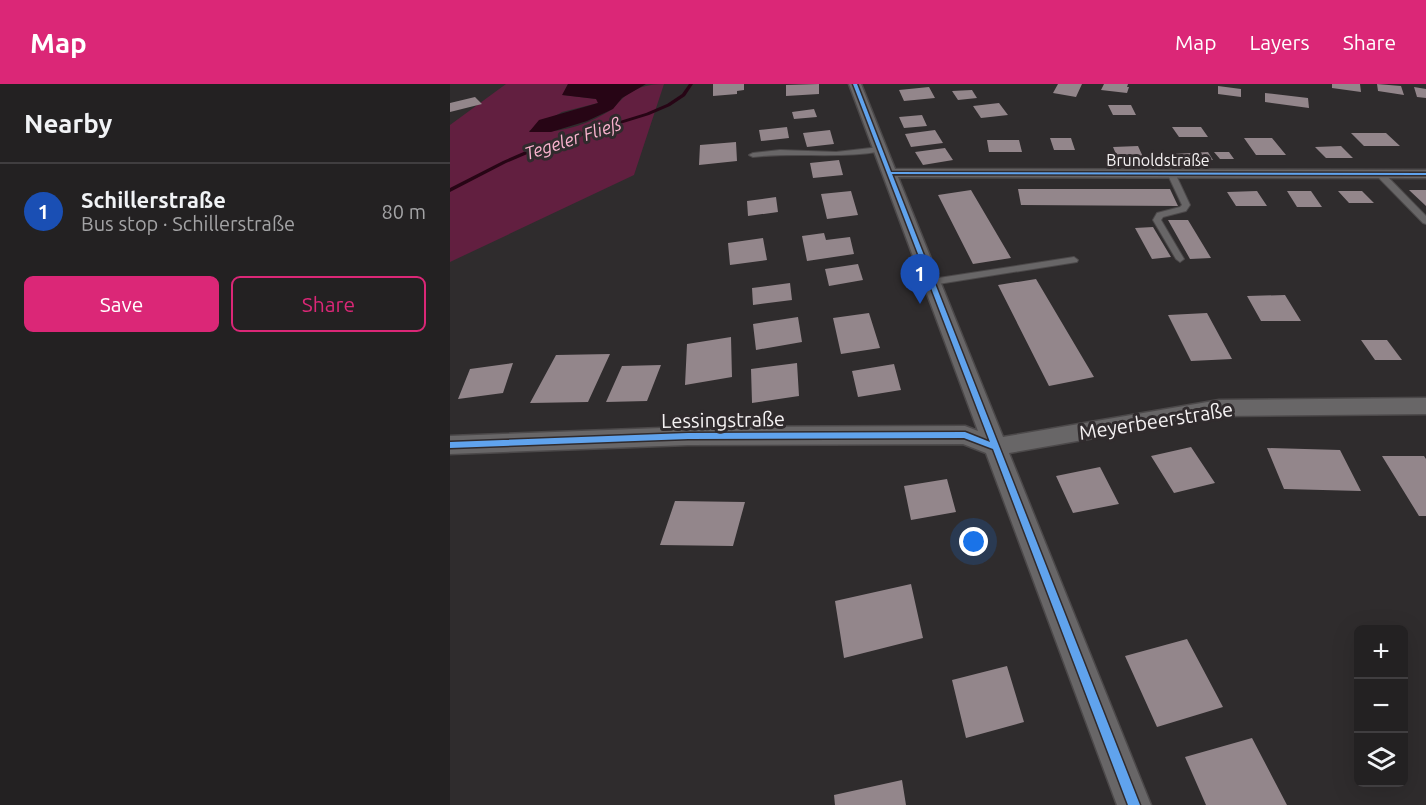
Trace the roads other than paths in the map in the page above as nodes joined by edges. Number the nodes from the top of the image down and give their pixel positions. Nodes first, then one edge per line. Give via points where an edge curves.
1 (855, 84) edge
2 (880, 149) junction
3 (753, 155) dead end
4 (890, 173) junction
5 (1171, 173) junction
6 (1380, 174) junction
7 (1426, 174) edge
8 (1426, 221) edge
9 (1180, 258) dead end
10 (1074, 260) dead end
11 (932, 282) junction
12 (1426, 406) edge
13 (450, 445) edge
14 (995, 447) junction
15 (1134, 805) edge

1 - 2 street
2 - 3 lane
2 - 4 street
4 - 5 street, Brunoldstraße
4 - 11 street
5 - 6 street, Brunoldstraße
5 - 9 lane via 1186,205 1160,215 1157,220
6 - 7 street, Brunoldstraße
6 - 8 lane
10 - 11 lane
11 - 14 street
12 - 14 street, Meyerbeerstraße via 1219,408
13 - 14 street, Lessingstraße via 688,436 964,435
14 - 15 street

